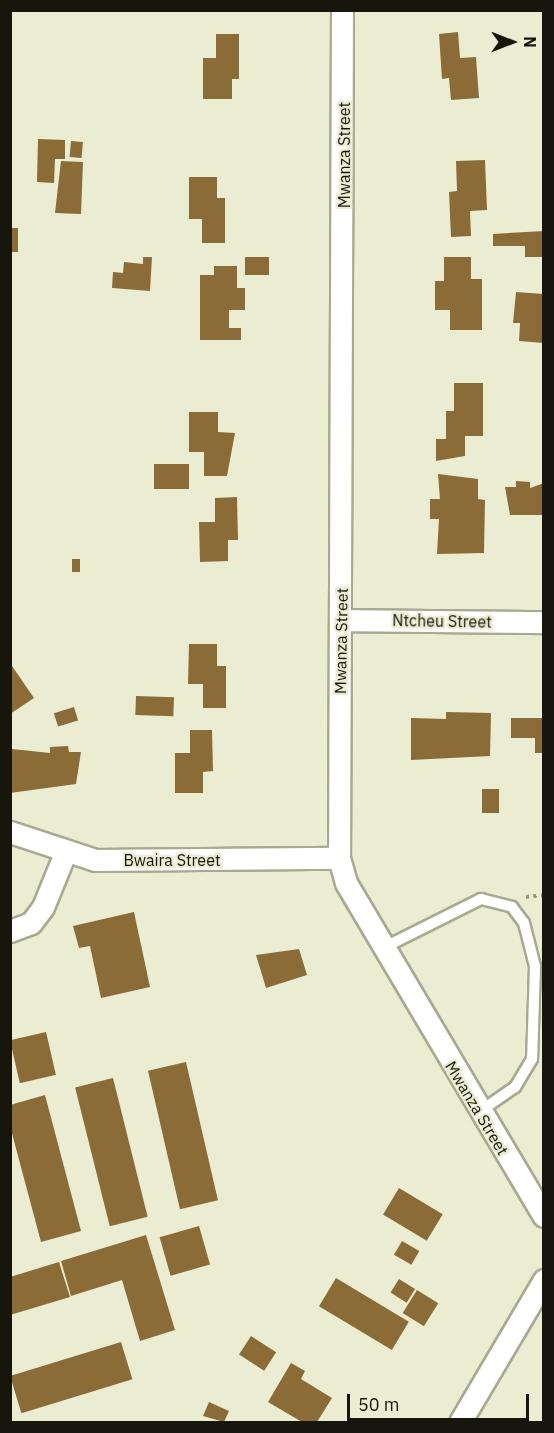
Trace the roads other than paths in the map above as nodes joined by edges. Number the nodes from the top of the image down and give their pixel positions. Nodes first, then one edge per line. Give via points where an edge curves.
1 (342, 10) edge
2 (341, 620) junction
3 (543, 622) edge
4 (10, 832) edge
5 (64, 854) junction
6 (339, 858) junction
7 (10, 931) edge
8 (383, 948) junction
9 (478, 1113) junction
10 (543, 1216) edge
11 (543, 1280) edge
12 (460, 1422) edge

1 - 2 street, Mwanza Street
2 - 3 street, Ntcheu Street
2 - 6 street, Mwanza Street
4 - 5 street, Bwaira Street
5 - 6 street, Bwaira Street via 134,862
5 - 7 street via 43,907 31,923
6 - 8 street, Mwanza Street via 346,883
8 - 9 street, Mwanza Street
8 - 9 lane via 481,899 512,907 524,923 535,966 532,1059 515,1087
9 - 10 street, Mwanza Street
11 - 12 street

